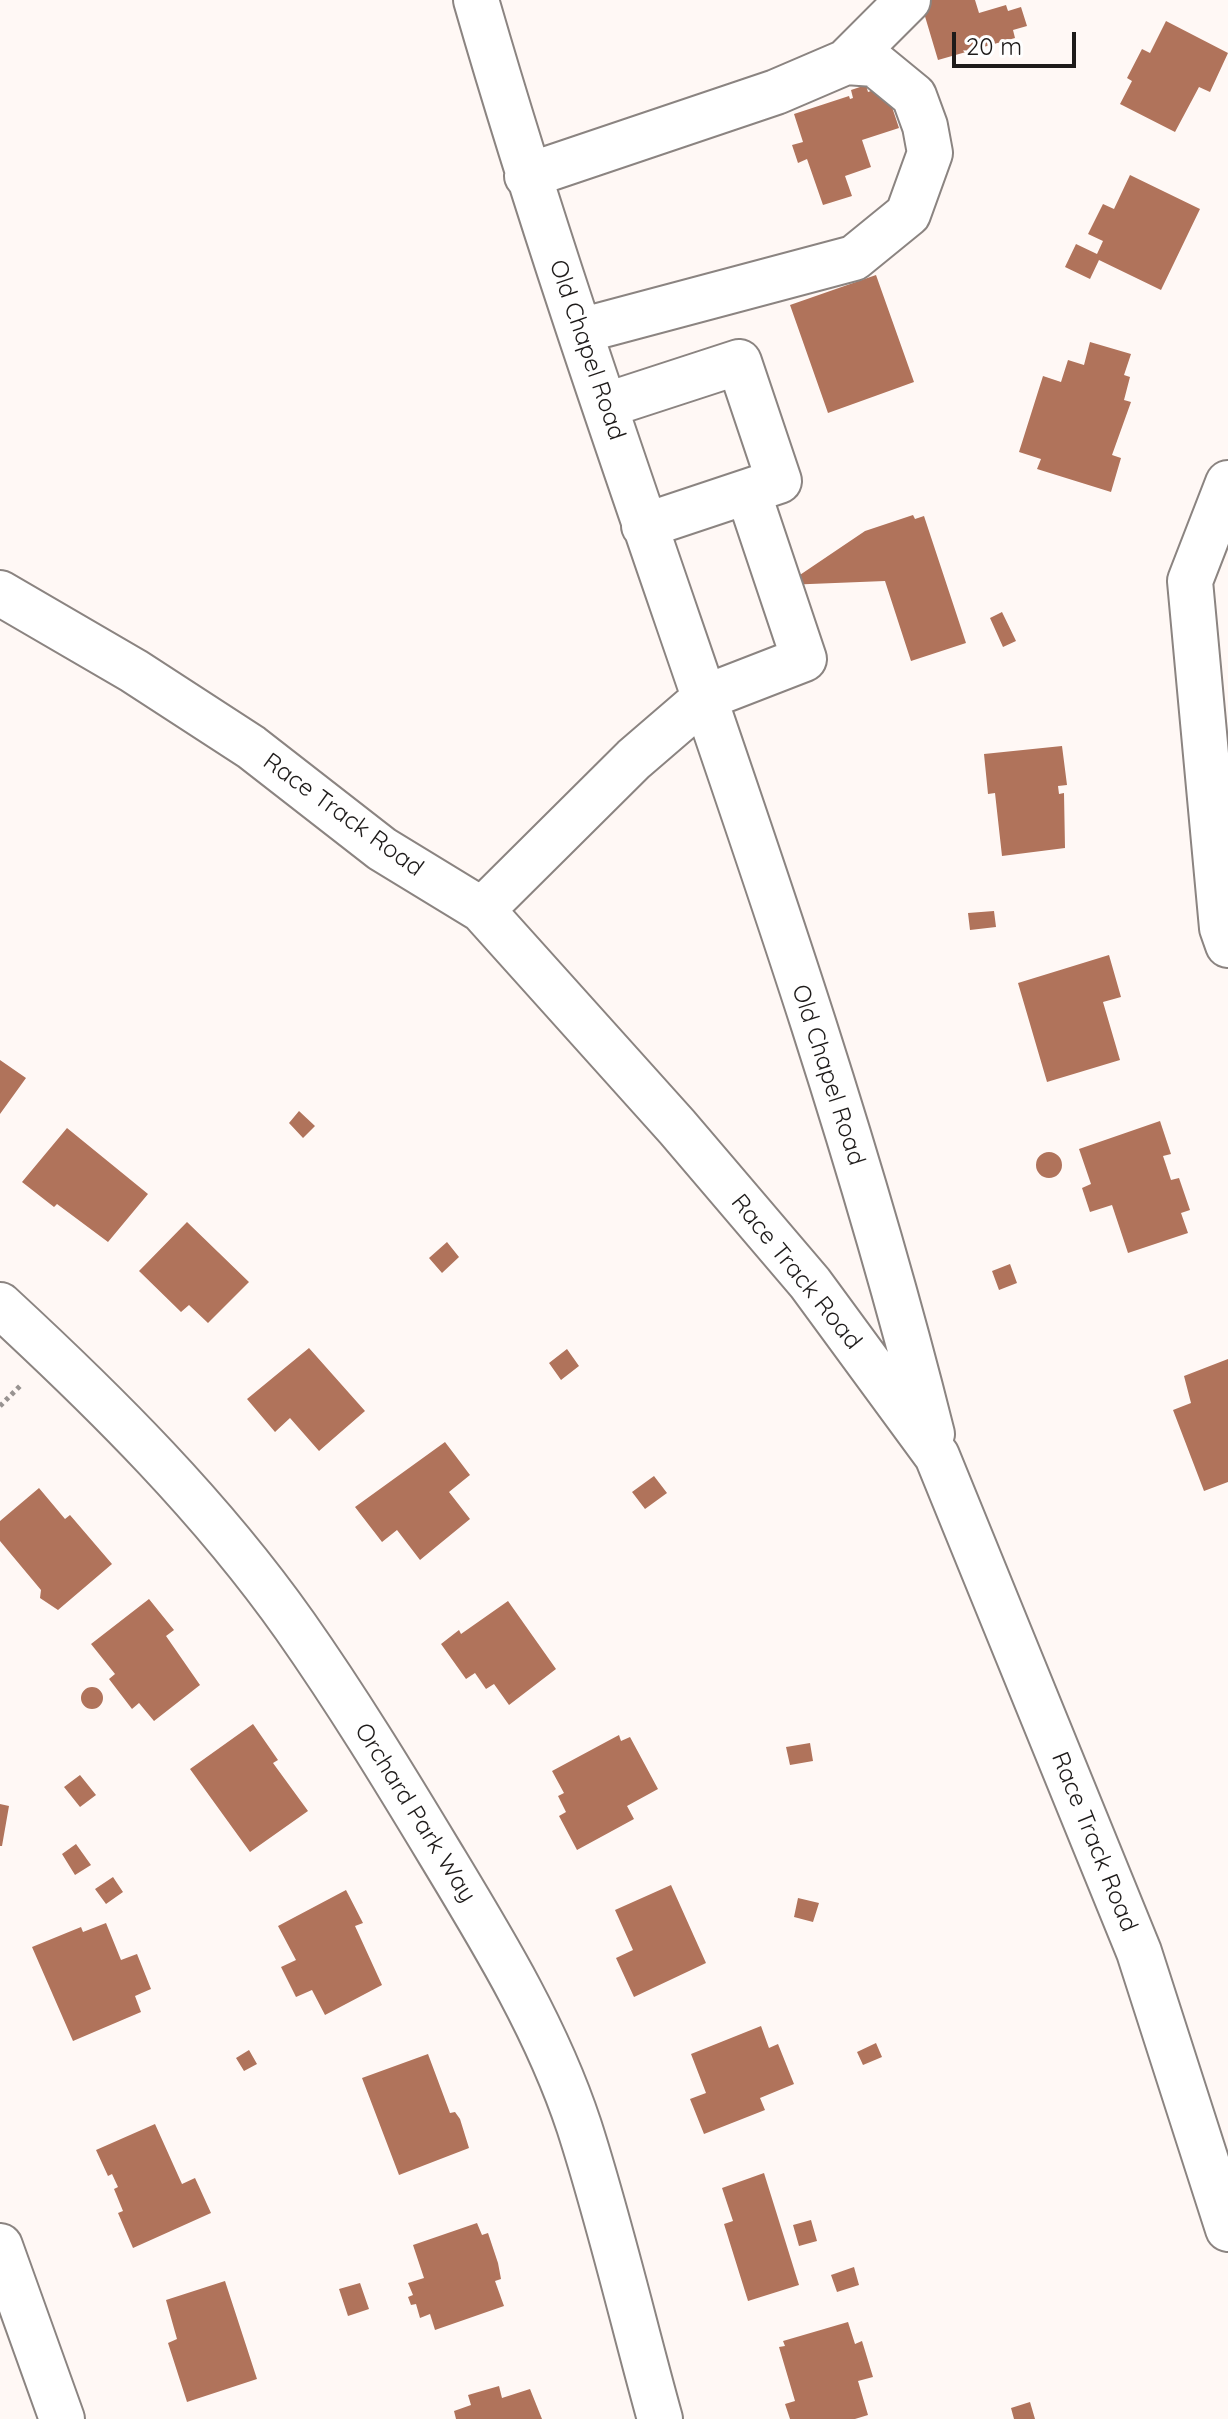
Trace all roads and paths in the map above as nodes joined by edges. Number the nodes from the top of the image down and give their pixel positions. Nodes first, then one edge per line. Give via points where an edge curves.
1 (476, 0) edge
2 (908, 0) edge
3 (846, 62) junction
4 (527, 176) junction
5 (580, 331) junction
6 (607, 405) junction
7 (1228, 483) edge
8 (748, 492) junction
9 (644, 526) junction
10 (0, 593) edge
11 (706, 697) junction
12 (482, 910) junction
13 (1226, 933) edge
14 (0, 1305) edge
15 (937, 1456) junction
16 (1228, 2229) edge
17 (0, 2246) edge
18 (62, 2419) edge
19 (660, 2419) edge

1 - 4 street, Old Chapel Road
2 - 3 street
3 - 4 street via 776,92
3 - 5 street via 875,64 914,96 930,153 908,214 854,258
4 - 5 street, Old Chapel Road
5 - 6 street, Old Chapel Road
6 - 8 street via 739,362 779,481
6 - 9 street, Old Chapel Road
7 - 13 street via 1190,581
8 - 9 street
8 - 11 street via 804,659
9 - 11 street, Old Chapel Road
10 - 12 street, Race Track Road via 251,747 382,849
11 - 12 street via 634,759
11 - 15 street, Old Chapel Road via 866,1193
12 - 15 street, Race Track Road via 810,1283
14 - 19 street, Orchard Park Way via 128,1428 294,1624 377,1748 491,1938 539,2029 578,2124
15 - 16 street, Race Track Road via 1139,1952
17 - 18 street

